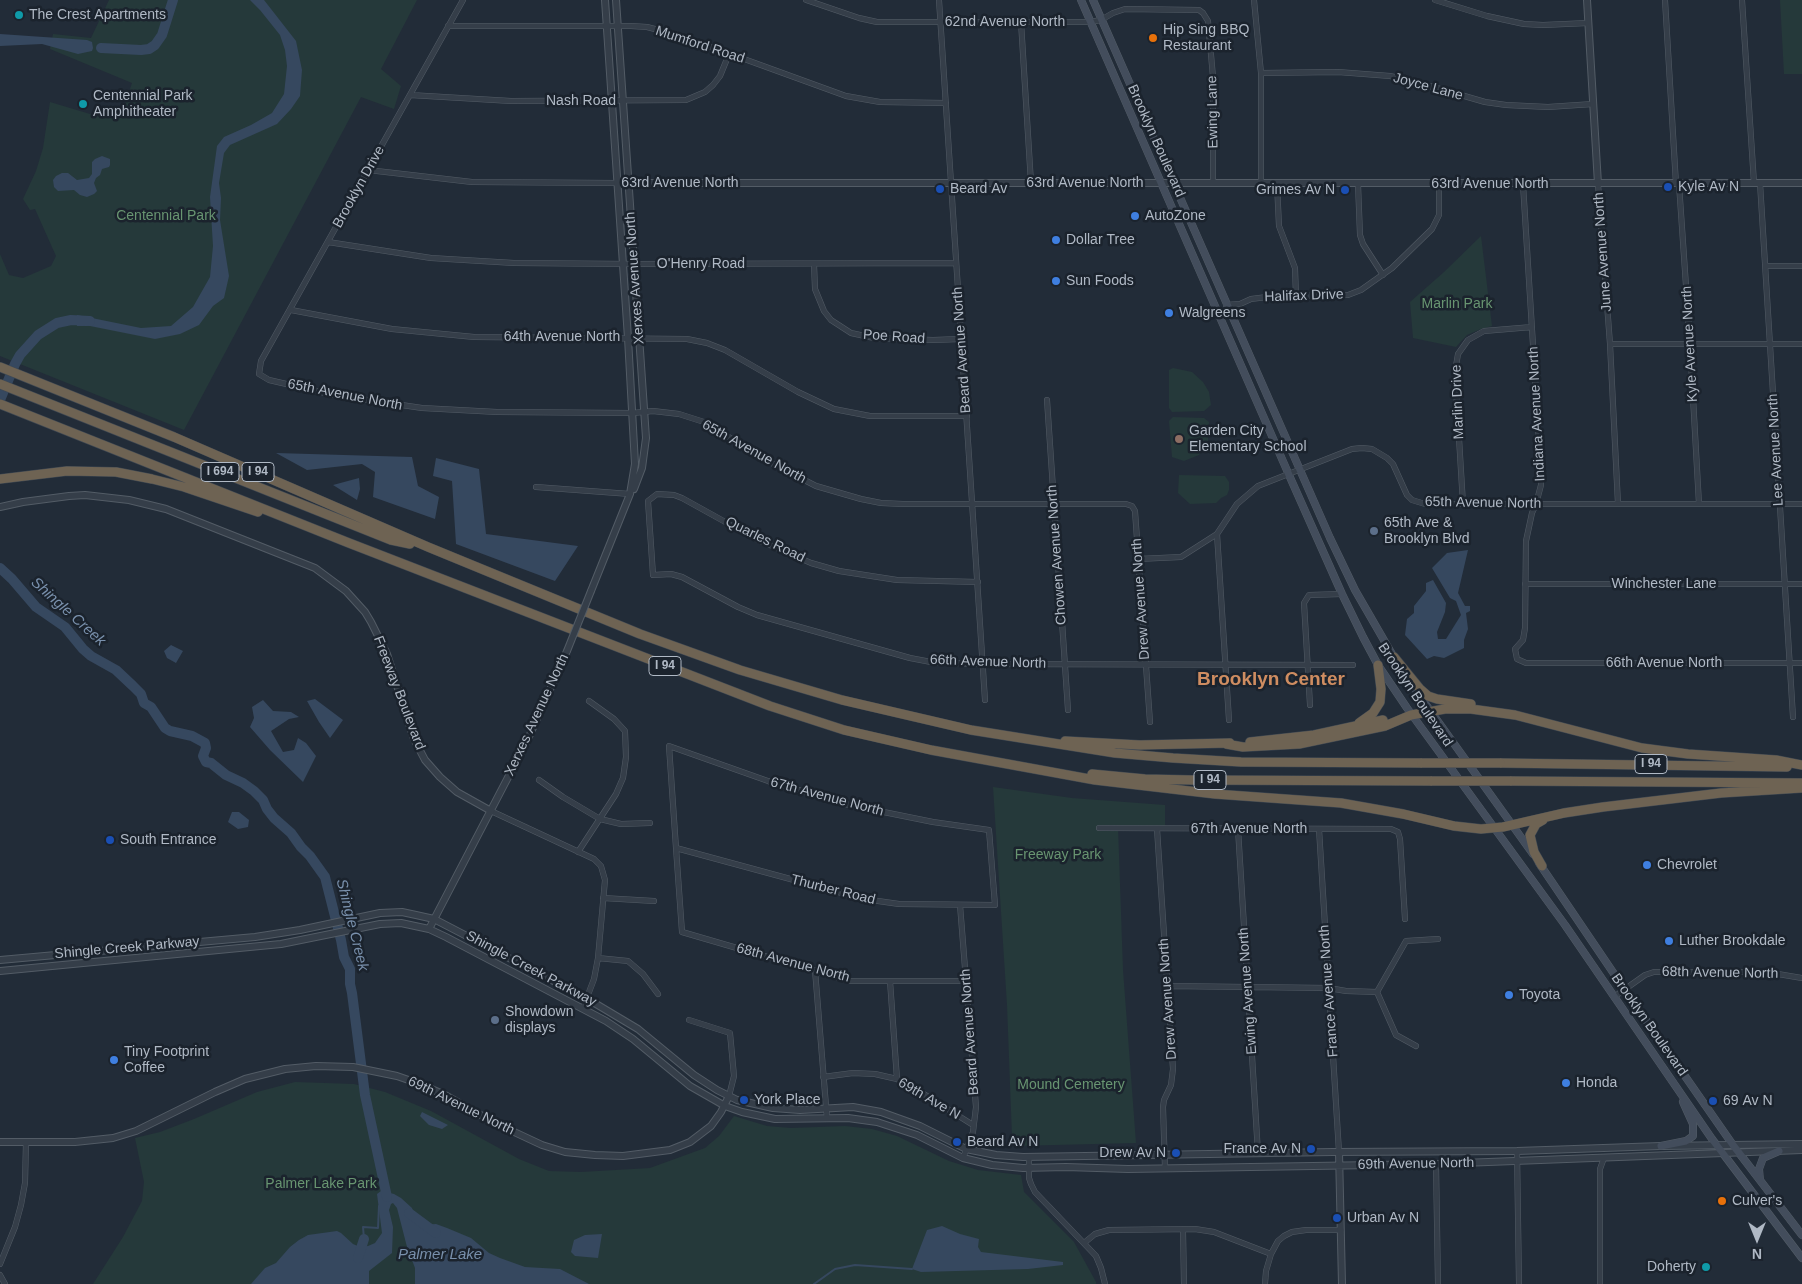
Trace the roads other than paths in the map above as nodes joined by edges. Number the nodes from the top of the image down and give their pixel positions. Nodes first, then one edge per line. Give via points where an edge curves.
1 (463, 0) edge
2 (605, 0) edge
3 (616, 0) edge
4 (806, 0) edge
5 (939, 0) edge
6 (1081, 0) edge
7 (1093, 0) edge
8 (1254, 0) edge
9 (1435, 0) edge
10 (1587, 0) edge
11 (1665, 0) edge
12 (1742, 0) edge
13 (1203, 13) joint
14 (1101, 20) junction
15 (1021, 22) junction
16 (1090, 22) junction
17 (940, 23) junction
18 (1588, 23) junction
19 (448, 26) junction
20 (618, 26) junction
21 (607, 27) junction
22 (729, 54) junction
23 (1261, 73) junction
24 (410, 95) junction
25 (612, 101) junction
26 (623, 101) junction
27 (946, 103) junction
28 (1593, 104) junction
29 (368, 170) junction
30 (618, 183) junction
31 (628, 183) junction
32 (951, 183) junction
33 (1031, 183) junction
34 (1161, 183) junction
35 (1173, 183) junction
36 (1213, 183) junction
37 (1757, 183) junction
38 (1802, 183) edge
39 (1261, 184) junction
40 (1277, 184) junction
41 (1358, 184) junction
42 (1439, 184) junction
43 (1523, 184) junction
44 (1598, 184) junction
45 (1677, 184) junction
46 (328, 242) junction
47 (956, 263) junction
48 (623, 264) junction
49 (634, 264) junction
50 (814, 264) junction
51 (1765, 266) junction
52 (1802, 266) edge
53 (1383, 275) junction
54 (1296, 296) junction
55 (1226, 305) junction
56 (291, 310) junction
57 (1532, 327) junction
58 (628, 338) junction
59 (639, 338) junction
60 (961, 339) junction
61 (1610, 344) junction
62 (1690, 344) junction
63 (1771, 344) junction
64 (1802, 344) edge
65 (1, 368) edge
66 (259, 374) joint
67 (0, 384) edge
68 (1047, 400) dead end
69 (4, 405) edge
70 (644, 412) junction
71 (633, 413) junction
72 (967, 416) junction
73 (1299, 471) junction
74 (1289, 475) junction
75 (0, 479) edge
76 (536, 487) dead end
77 (630, 494) junction
78 (648, 501) joint
79 (973, 504) junction
80 (1053, 504) junction
81 (1463, 504) junction
82 (1536, 504) junction
83 (1618, 504) junction
84 (1699, 504) junction
85 (1779, 504) junction
86 (1802, 504) edge
87 (1132, 506) joint
88 (0, 507) edge
89 (1217, 534) junction
90 (350, 543) junction
91 (428, 547) junction
92 (1138, 559) junction
93 (978, 582) junction
94 (1526, 584) junction
95 (1784, 584) junction
96 (1802, 584) edge
97 (1342, 594) junction
98 (1394, 657) junction
99 (1789, 662) junction
100 (1802, 662) edge
101 (1526, 663) joint
102 (983, 664) junction
103 (1065, 665) junction
104 (1145, 665) junction
105 (1226, 665) junction
106 (1307, 665) junction
107 (1353, 665) dead end
108 (1378, 666) junction
109 (985, 700) dead end
110 (589, 701) dead end
111 (1310, 705) dead end
112 (1068, 710) dead end
113 (1430, 711) junction
114 (1407, 716) junction
115 (1793, 717) dead end
116 (1229, 720) dead end
117 (1150, 722) dead end
118 (1546, 723) junction
119 (1349, 728) junction
120 (1008, 737) junction
121 (1226, 744) junction
122 (990, 761) junction
123 (1802, 766) edge
124 (538, 780) dead end
125 (1802, 783) edge
126 (1802, 788) edge
127 (491, 811) junction
128 (1548, 817) junction
129 (600, 819) junction
130 (650, 823) dead end
131 (1513, 824) junction
132 (1099, 828) dead end
133 (1495, 828) junction
134 (1157, 829) junction
135 (1238, 829) junction
136 (1319, 829) junction
137 (676, 848) junction
138 (578, 852) junction
139 (1542, 866) junction
140 (603, 898) junction
141 (654, 900) dead end
142 (960, 904) junction
143 (995, 904) joint
144 (434, 919) junction
145 (1405, 919) dead end
146 (429, 929) junction
147 (1438, 939) dead end
148 (598, 958) junction
149 (0, 960) edge
150 (815, 970) junction
151 (0, 971) edge
152 (1802, 978) edge
153 (890, 981) junction
154 (966, 981) junction
155 (1168, 986) junction
156 (1248, 988) junction
157 (1329, 988) junction
158 (1624, 990) junction
159 (1378, 992) junction
160 (658, 994) dead end
161 (1614, 997) junction
162 (586, 998) junction
163 (583, 1008) junction
164 (689, 1020) dead end
165 (1416, 1046) dead end
166 (823, 1077) junction
167 (897, 1079) junction
168 (1676, 1086) junction
169 (729, 1096) junction
170 (725, 1106) junction
171 (826, 1108) junction
172 (827, 1118) junction
173 (973, 1125) junction
174 (0, 1142) edge
175 (26, 1142) junction
176 (1733, 1144) junction
177 (1802, 1144) edge
178 (1661, 1146) junction
179 (1718, 1146) junction
180 (966, 1149) junction
181 (1802, 1150) edge
182 (1517, 1151) junction
183 (1779, 1151) junction
184 (1339, 1152) junction
185 (1739, 1152) junction
186 (1258, 1153) junction
187 (1724, 1154) junction
188 (1165, 1155) junction
189 (1029, 1157) junction
190 (963, 1158) junction
191 (1604, 1158) junction
192 (1517, 1162) junction
193 (1436, 1164) junction
194 (1340, 1166) junction
195 (1029, 1167) junction
196 (1165, 1168) junction
197 (1760, 1181) junction
198 (1183, 1230) junction
199 (1342, 1230) junction
200 (1802, 1235) edge
201 (1084, 1243) junction
202 (1270, 1254) junction
203 (1802, 1258) edge
204 (0, 1264) edge
205 (0, 1276) edge
206 (5, 1284) edge
207 (1105, 1284) edge
208 (1184, 1284) edge
209 (1265, 1284) edge
210 (1342, 1284) edge
211 (1438, 1284) edge
212 (1519, 1284) edge
213 (1600, 1284) edge

1 - 19 street, Brooklyn Drive
2 - 21 street, Xerxes Avenue North
3 - 20 street, Xerxes Avenue North
4 - 17 street, 62nd Avenue North via 877,22
5 - 17 street, Beard Avenue North
6 - 16 main road, Brooklyn Boulevard
7 - 14 main road, Brooklyn Boulevard
8 - 23 street
9 - 18 street via 1524,24
10 - 18 street, June Avenue North
11 - 45 street, Kyle Avenue North
12 - 37 street, Lee Avenue North
13 - 14 street, 62nd Avenue North via 1194,9 1124,9
13 - 36 street, Ewing Lane via 1208,21 1213,78
14 - 16 street, 62nd Avenue North
14 - 35 main road, Brooklyn Boulevard
15 - 16 street, 62nd Avenue North
15 - 17 street, 62nd Avenue North
15 - 33 street
16 - 34 main road, Brooklyn Boulevard
17 - 27 street, Beard Avenue North
18 - 28 street, June Avenue North
19 - 21 street, Mumford Road
19 - 24 street, Brooklyn Drive
20 - 21 street, Mumford Road
20 - 22 street, Mumford Road via 663,30
20 - 26 street, Xerxes Avenue North
21 - 25 street, Xerxes Avenue North
22 - 26 street, Nash Road via 720,76 696,97 675,101
22 - 27 street, Mumford Road via 846,96 880,102
23 - 28 street, Joyce Lane via 1338,72 1390,76 1506,106
23 - 39 street
24 - 25 street, Nash Road via 489,101
24 - 29 street, Brooklyn Drive
25 - 26 street, Nash Road
25 - 30 street, Xerxes Avenue North
26 - 31 street, Xerxes Avenue North
27 - 32 street, Beard Avenue North
28 - 44 street, June Avenue North
29 - 30 street, 63rd Avenue North via 472,182
29 - 46 street, Brooklyn Drive
30 - 31 street, 63rd Avenue North
30 - 48 street, Xerxes Avenue North
31 - 32 street, 63rd Avenue North
31 - 49 street, Xerxes Avenue North
32 - 33 street, 63rd Avenue North
32 - 47 street, Beard Avenue North
33 - 34 street, 63rd Avenue North
34 - 35 street, 63rd Avenue North
34 - 74 main road, Brooklyn Boulevard
35 - 36 street, 63rd Avenue North
35 - 55 main road, Brooklyn Boulevard
36 - 39 street, 63rd Avenue North
37 - 38 street, 63rd Avenue North
37 - 45 street, 63rd Avenue North
37 - 51 street, Lee Avenue North
39 - 40 street, 63rd Avenue North
40 - 41 street, 63rd Avenue North
40 - 54 street via 1279,226 1295,268
41 - 42 street, 63rd Avenue North
41 - 53 street via 1360,235
42 - 43 street, 63rd Avenue North
42 - 53 street, Halifax Drive via 1439,215 1432,229
43 - 44 street, 63rd Avenue North
43 - 57 street, Indiana Avenue North
44 - 45 street, 63rd Avenue North
44 - 61 street, June Avenue North
45 - 62 street, Kyle Avenue North
46 - 48 street, O'Henry Road via 451,259
46 - 56 street, Brooklyn Drive
47 - 50 street, O'Henry Road
47 - 60 street, Beard Avenue North
48 - 49 street, O'Henry Road
48 - 58 street, Xerxes Avenue North
49 - 50 street, O'Henry Road
49 - 59 street, Xerxes Avenue North
50 - 60 street, Poe Road via 815,289 824,311 831,320 851,333 874,338
51 - 52 street
51 - 63 street, Lee Avenue North
53 - 54 street, Halifax Drive via 1348,295
54 - 55 street, Halifax Drive via 1263,297
55 - 73 main road, Brooklyn Boulevard
56 - 58 street, 64th Avenue North via 392,329 474,337
56 - 66 street, Brooklyn Drive via 261,362
57 - 81 street, Marlin Drive via 1484,331 1468,340 1458,354 1455,372
57 - 82 street, Indiana Avenue North via 1541,474
58 - 59 street, 64th Avenue North
58 - 71 street, Xerxes Avenue North
59 - 70 street, Xerxes Avenue North
59 - 72 street, 64th Avenue North via 674,337 707,343 815,401 852,413 888,417
60 - 72 street, Beard Avenue North
61 - 62 street
61 - 83 street, June Avenue North
62 - 63 street
62 - 84 street, Kyle Avenue North
63 - 64 street
63 - 85 street, Lee Avenue North
65 - 91 highway, I 94 via 207,451
66 - 71 street, 65th Avenue North via 270,380 334,395 422,408
67 - 91 highway, I 694 via 391,540
68 - 80 street, Chowen Avenue North
69 - 90 highway, I 94
70 - 71 street, 65th Avenue North
70 - 77 street, Xerxes Avenue North via 645,450 638,482
70 - 79 street, 65th Avenue North via 672,412 704,422 795,476 841,494 881,503
71 - 77 street, Xerxes Avenue North via 635,464
72 - 79 street, Beard Avenue North
73 - 74 street, 65th Avenue North
73 - 81 street, 65th Avenue North via 1352,450 1372,449 1393,464 1412,500 1426,504
73 - 98 main road, Brooklyn Boulevard via 1342,565
74 - 89 street, 65th Avenue North via 1258,486 1247,494
74 - 97 main road, Brooklyn Boulevard
75 - 90 highway via 67,471 127,474 197,492
76 - 77 street
77 - 127 street, Xerxes Avenue North, bridge via 567,651 528,739
78 - 93 street, Quarles Road via 657,494 674,495 756,539 811,563 839,571 896,580
78 - 102 street, 66th Avenue North via 652,574 682,577 757,615 888,652 931,662
79 - 80 street, 65th Avenue North
79 - 93 street, Beard Avenue North
80 - 87 street, 65th Avenue North
80 - 103 street, Chowen Avenue North
81 - 82 street, 65th Avenue North
82 - 83 street, 65th Avenue North
82 - 94 street, Indiana Avenue North via 1526,541
83 - 84 street, 65th Avenue North
84 - 85 street, 65th Avenue North
85 - 86 street, 65th Avenue North
85 - 95 street, Lee Avenue North
87 - 92 street, Drew Avenue North
88 - 127 street, Freeway Boulevard via 62,496 129,500 166,509 315,568 346,591 371,622 387,654 414,739 425,760 457,792
89 - 92 street, 65th Avenue North via 1180,557
89 - 105 street
90 - 122 highway, I 94 via 784,710 878,739
91 - 120 highway, I 94 via 640,634 740,670 870,708
92 - 104 street, Drew Avenue North
93 - 102 street, Beard Avenue North
94 - 95 street, Winchester Lane
94 - 101 street, Indiana Avenue North via 1525,634 1515,649 1517,659
95 - 96 street, Winchester Lane
95 - 99 street, Lee Avenue North
97 - 106 street via 1309,595 1306,598
97 - 108 main road, Brooklyn Boulevard
98 - 113 main road, Brooklyn Boulevard
98 - 118 highway via 1420,689 1432,698 1497,708
99 - 100 street, 66th Avenue North
99 - 101 street, 66th Avenue North
99 - 115 street, Lee Avenue North
102 - 103 street, 66th Avenue North
102 - 109 street, Beard Avenue North
103 - 104 street, 66th Avenue North
103 - 112 street, Chowen Avenue North
104 - 105 street, 66th Avenue North
104 - 117 street, Drew Avenue North
105 - 106 street, 66th Avenue North
105 - 116 street
106 - 107 street, 66th Avenue North
106 - 111 street
108 - 114 main road, Brooklyn Boulevard
108 - 119 highway via 1381,694 1378,706 1368,717
110 - 129 street via 626,731 623,778
113 - 114 highway
113 - 118 highway via 1482,710
113 - 131 main road, Brooklyn Boulevard
114 - 119 highway
114 - 121 highway via 1386,726 1299,744 1277,747
114 - 133 main road, Brooklyn Boulevard
118 - 123 highway via 1642,748 1776,760
119 - 121 highway via 1291,739
120 - 121 highway via 1140,745
120 - 123 highway, I 94, bridge via 1096,750 1266,763
122 - 125 highway, I 94, bridge via 1145,779
122 - 133 highway via 1095,780 1215,794 1341,803 1454,826
124 - 129 street
126 - 128 highway via 1664,799
127 - 138 street, Freeway Boulevard
127 - 144 street, Xerxes Avenue North
128 - 131 highway
128 - 139 highway via 1536,824 1530,835
129 - 130 street via 621,824
129 - 138 street
131 - 133 highway
131 - 139 main road, Brooklyn Boulevard
132 - 134 street, 67th Avenue North
133 - 161 main road, Brooklyn Boulevard
134 - 135 street, 67th Avenue North
134 - 155 street, Drew Avenue North
135 - 136 street, 67th Avenue North
135 - 156 street, Ewing Avenue North
136 - 145 street, 67th Avenue North via 1391,829 1398,832
136 - 157 street, France Avenue North
137 - 142 street, Thurber Road via 864,899 899,904
137 - 143 street, 67th Avenue North via 669,746 849,805 989,830
137 - 150 street, 68th Avenue North via 682,932
138 - 140 street, Freeway Boulevard via 601,866 605,880
139 - 158 main road, Brooklyn Boulevard
140 - 141 street
140 - 148 street, Freeway Boulevard
142 - 143 street, Thurber Road
142 - 154 street, Beard Avenue North
144 - 146 street, Xerxes Avenue North
144 - 149 street, Shingle Creek Parkway via 402,912 380,913 255,937
144 - 162 street, Shingle Creek Parkway
146 - 151 street, Shingle Creek Parkway via 380,924 260,947
146 - 163 street, Shingle Creek Parkway
147 - 159 street via 1406,941
148 - 160 street via 628,961
148 - 162 street, Freeway Boulevard
150 - 153 street, 68th Avenue North via 850,981
150 - 166 street
152 - 158 street, 68th Avenue North via 1773,972 1654,972
153 - 154 street, 68th Avenue North
153 - 167 street
154 - 173 street, Beard Avenue North via 976,1107
155 - 156 street
155 - 188 street, Drew Avenue North via 1173,1077 1163,1107
156 - 157 street
156 - 186 street, Ewing Avenue North
157 - 159 street
157 - 184 street, France Avenue North
158 - 161 street, 68th Avenue North
158 - 176 main road, Brooklyn Boulevard
159 - 165 street via 1396,1035
161 - 168 main road, Brooklyn Boulevard
162 - 163 street, Freeway Boulevard
162 - 169 street, Shingle Creek Parkway via 638,1028 694,1075
163 - 170 street, Shingle Creek Parkway via 633,1039 690,1086
164 - 169 street via 730,1033 734,1076
166 - 167 street, 69th Ave N via 853,1073
166 - 171 street
167 - 173 street, 69th Ave N
168 - 178 main road via 1694,1132 1686,1141
168 - 179 main road, Brooklyn Boulevard
169 - 170 street, 69th Avenue North
169 - 171 street, Shingle Creek Parkway via 773,1108
170 - 172 street, Shingle Creek Parkway via 775,1119
170 - 175 street, 69th Avenue North via 699,1137 678,1148 623,1156 580,1154 529,1140 420,1084 397,1076 353,1067 305,1067 263,1074 228,1086 152,1124 113,1138
171 - 172 street
171 - 180 street, Shingle Creek Parkway via 853,1107 881,1112 920,1126
172 - 190 street, Shingle Creek Parkway via 877,1122 917,1135
173 - 180 street, Beard Avenue North
174 - 175 street, 69th Avenue North
175 - 204 street via 21,1205
176 - 177 street, 69th Avenue North
176 - 179 street, 69th Avenue North
176 - 185 main road, Brooklyn Boulevard
178 - 179 street, 69th Avenue North
178 - 182 street, 69th Avenue North
179 - 187 main road, Brooklyn Boulevard
180 - 189 street, Shingle Creek Parkway
180 - 190 street, Beard Avenue North
181 - 183 street, 69th Avenue North
182 - 184 street, 69th Avenue North
182 - 192 street
183 - 185 street, 69th Avenue North
183 - 197 main road via 1763,1158 1759,1169
184 - 186 street, 69th Avenue North
184 - 194 street
185 - 187 street, 69th Avenue North
185 - 197 main road, Brooklyn Boulevard
186 - 188 street, 69th Avenue North
187 - 191 street, 69th Avenue North
187 - 203 main road, Brooklyn Boulevard
188 - 189 street, 69th Avenue North
188 - 196 street, Drew Avenue North
189 - 195 street
190 - 195 street, Shingle Creek Parkway via 992,1165
191 - 192 street, 69th Avenue North
191 - 213 street via 1600,1169
192 - 193 street, 69th Avenue North
192 - 212 street
193 - 194 street, 69th Avenue North
193 - 211 street
194 - 196 street, 69th Avenue North
194 - 199 street
195 - 196 street, 69th Avenue North
195 - 201 street via 1029,1178 1035,1192
197 - 200 main road, Brooklyn Boulevard
198 - 201 street via 1109,1230 1095,1234
198 - 202 street via 1214,1232
198 - 208 street
199 - 202 street via 1292,1232 1278,1241
199 - 210 street
201 - 207 street via 1096,1256
202 - 209 street
205 - 206 street

